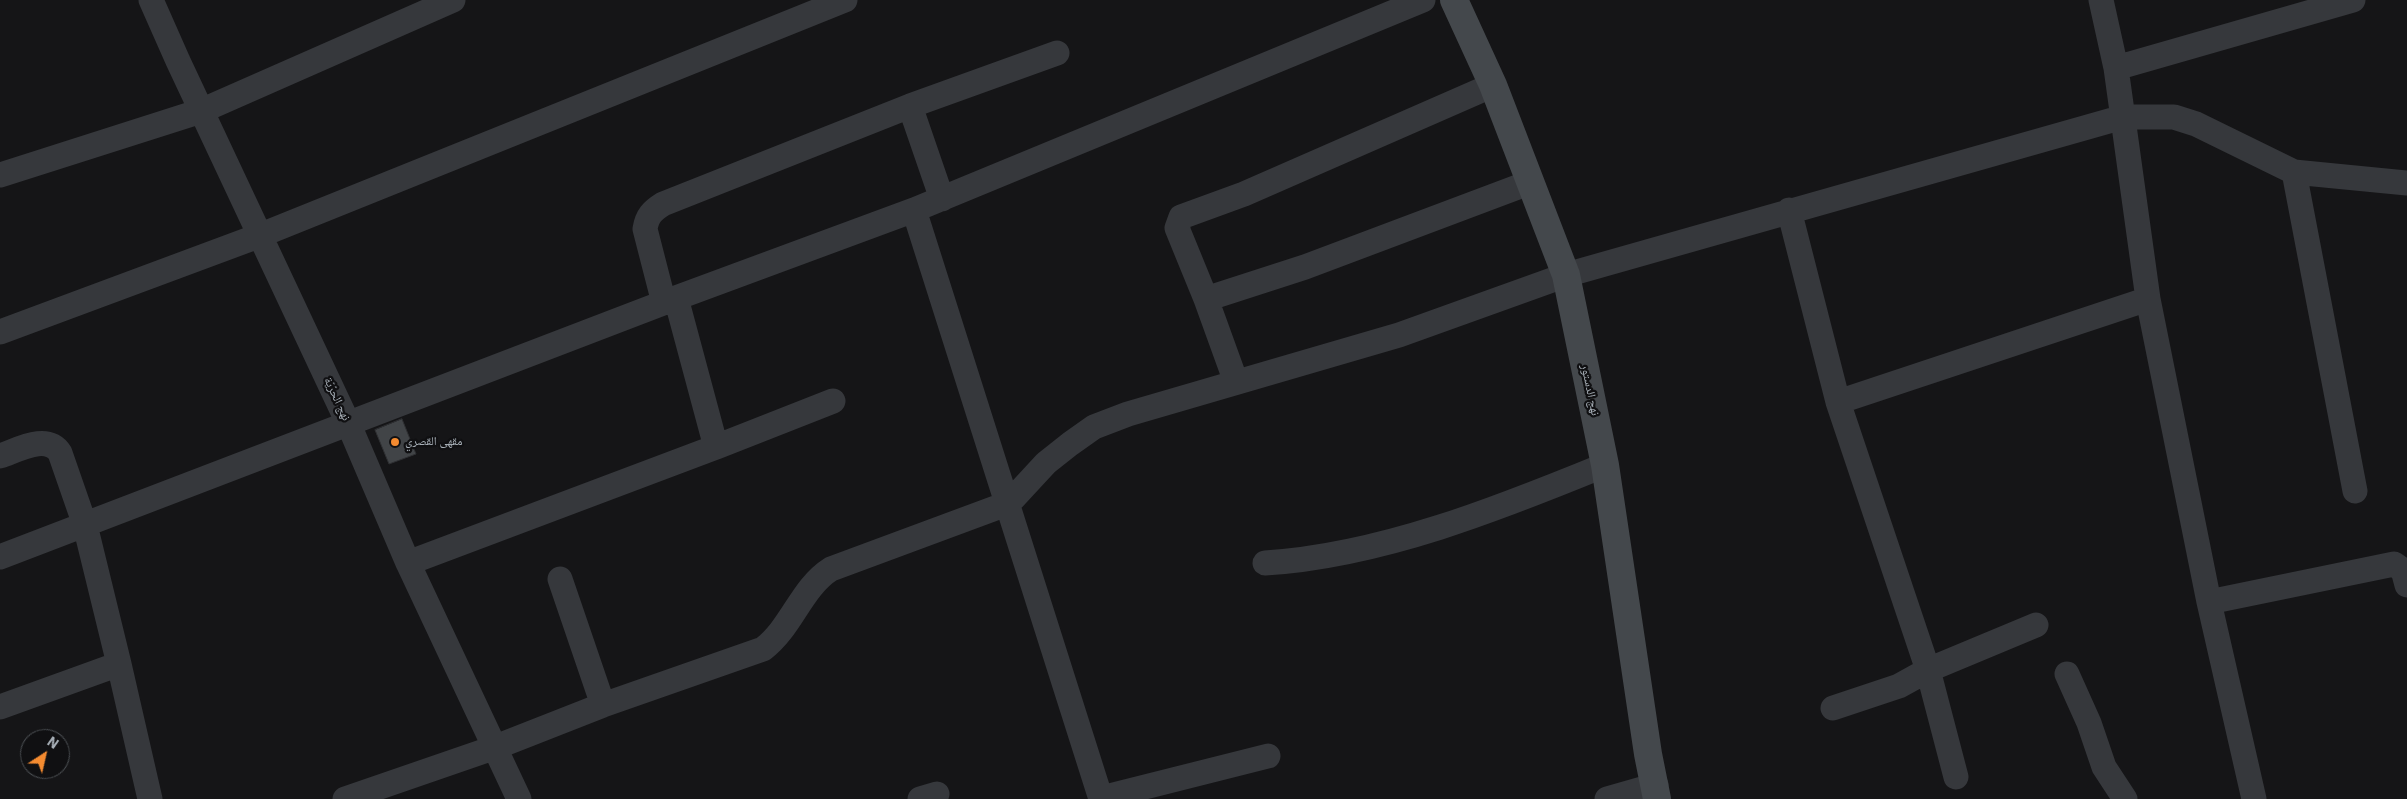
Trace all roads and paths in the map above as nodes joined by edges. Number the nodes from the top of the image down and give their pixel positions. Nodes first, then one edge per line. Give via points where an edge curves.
1 (152, 0) edge
2 (453, 0) edge
3 (845, 0) edge
4 (1423, 0) edge
5 (1454, 0) edge
6 (2102, 0) edge
7 (2353, 0) edge
8 (410, 9) edge
9 (1057, 53) dead end
10 (2116, 68) junction
11 (1493, 85) junction
12 (910, 106) junction
13 (201, 111) junction
14 (2123, 117) junction
15 (2294, 172) junction
16 (0, 175) edge
17 (1531, 182) junction
18 (2407, 183) edge
19 (942, 198) junction
20 (914, 210) junction
21 (1789, 210) junction
22 (261, 235) junction
23 (1566, 275) junction
24 (1206, 299) junction
25 (2148, 299) junction
26 (670, 301) junction
27 (0, 332) edge
28 (1236, 382) junction
29 (832, 401) dead end
30 (1838, 402) junction
31 (350, 424) junction
32 (716, 448) junction
33 (0, 456) edge
34 (1605, 465) junction
35 (2355, 491) dead end
36 (1008, 502) junction
37 (85, 524) junction
38 (0, 556) edge
39 (1266, 563) dead end
40 (408, 564) junction
41 (560, 579) dead end
42 (2407, 585) edge
43 (2209, 602) junction
44 (2036, 625) dead end
45 (120, 664) junction
46 (1928, 670) junction
47 (2067, 674) dead end
48 (603, 705) junction
49 (0, 707) edge
50 (1833, 708) dead end
51 (496, 747) junction
52 (1268, 756) dead end
53 (1956, 777) dead end
54 (1657, 792) edge
55 (150, 799) edge
56 (345, 799) edge
57 (519, 799) edge
58 (1101, 799) edge
59 (1607, 799) edge
60 (2126, 799) edge
61 (2254, 799) edge

1 - 13 street, نهج الحرّيّة
2 - 8 street
3 - 22 street
4 - 19 street
5 - 11 street, نهج الدستور
6 - 10 street
7 - 10 street
8 - 13 street
9 - 12 street
10 - 14 street
11 - 17 street, نهج الدستور
11 - 24 street via 1244,194 1181,218 1177,228
12 - 19 street
12 - 26 street via 652,211 646,229
13 - 16 street
13 - 22 street, نهج الحرّيّة
14 - 15 street via 2174,117
14 - 21 street
14 - 25 street
15 - 18 street
15 - 35 street
17 - 23 street, نهج الدستور
17 - 24 street via 1304,267
19 - 20 street
20 - 26 street
20 - 36 street
21 - 23 street
21 - 30 street
22 - 27 street
22 - 31 street, نهج الحرّيّة
23 - 28 street via 1399,335
23 - 34 street, نهج الدستور
24 - 28 street
25 - 30 street
25 - 43 street
26 - 31 street
26 - 32 street
28 - 36 street via 1094,427 1046,463
29 - 32 street
30 - 46 street
31 - 37 street
31 - 40 street, نهج الحرّيّة
32 - 40 street
33 - 37 street via 43,442 56,448
34 - 39 street via 1510,504 1424,532 1329,555
34 - 54 street, نهج الدستور via 1648,754
36 - 48 street via 831,569 819,577 779,635 763,649
36 - 58 street
37 - 38 street
37 - 45 street
40 - 51 street, نهج الحرّيّة
41 - 48 street
42 - 43 street via 2403,570 2394,564
43 - 61 street
44 - 46 street
45 - 49 street
45 - 55 street
46 - 50 street via 1899,686
46 - 53 street
47 - 60 street via 2104,767
48 - 51 street
51 - 56 street
51 - 57 street, نهج الحرّيّة
52 - 58 street
54 - 59 street

